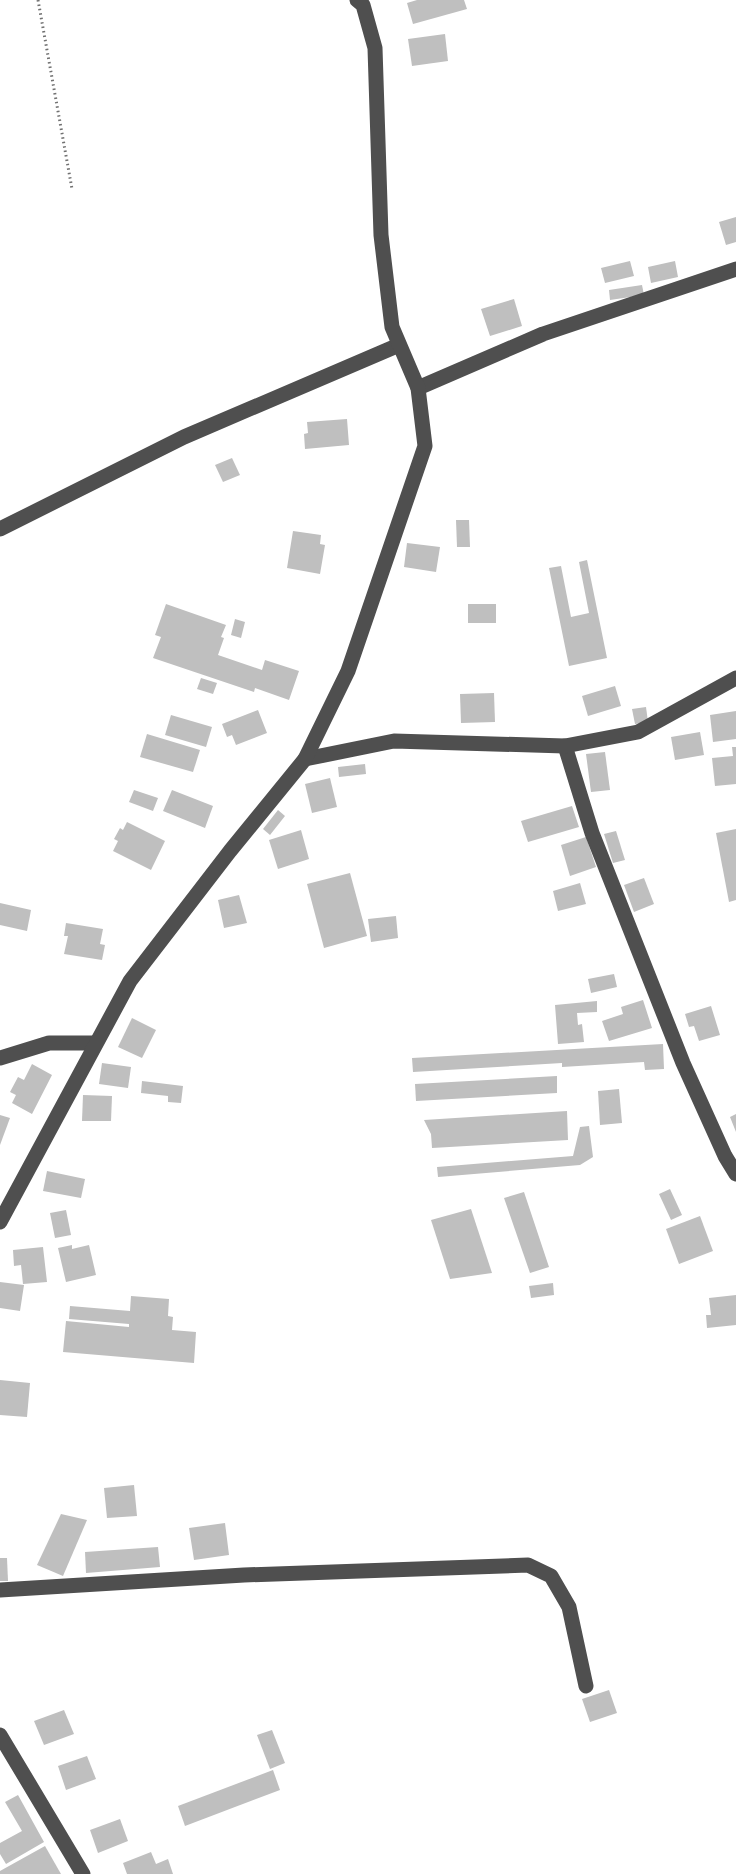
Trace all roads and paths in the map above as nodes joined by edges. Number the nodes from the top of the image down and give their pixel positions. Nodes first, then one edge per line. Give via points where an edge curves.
1 (38, 0) edge
2 (357, 0) edge
3 (72, 189) dead end
4 (736, 269) edge
5 (399, 345) junction
6 (418, 388) junction
7 (0, 529) edge
8 (736, 678) edge
9 (565, 746) junction
10 (305, 759) junction
11 (96, 1043) junction
12 (0, 1058) edge
13 (736, 1174) edge
14 (0, 1222) edge
15 (0, 1590) edge
16 (586, 1686) dead end
17 (0, 1735) edge
18 (83, 1874) edge

1 - 3 path
2 - 5 street via 363,5 375,48 381,235 392,327
4 - 6 street via 543,334
5 - 6 street
5 - 7 street via 184,437
6 - 10 street via 425,446 348,671
8 - 9 street via 638,732
9 - 10 street via 394,741
9 - 13 street via 592,833 683,1063
10 - 11 street via 130,981
11 - 12 street via 49,1043
11 - 14 street
15 - 16 street via 244,1575 528,1565 551,1576 569,1607
17 - 18 street

